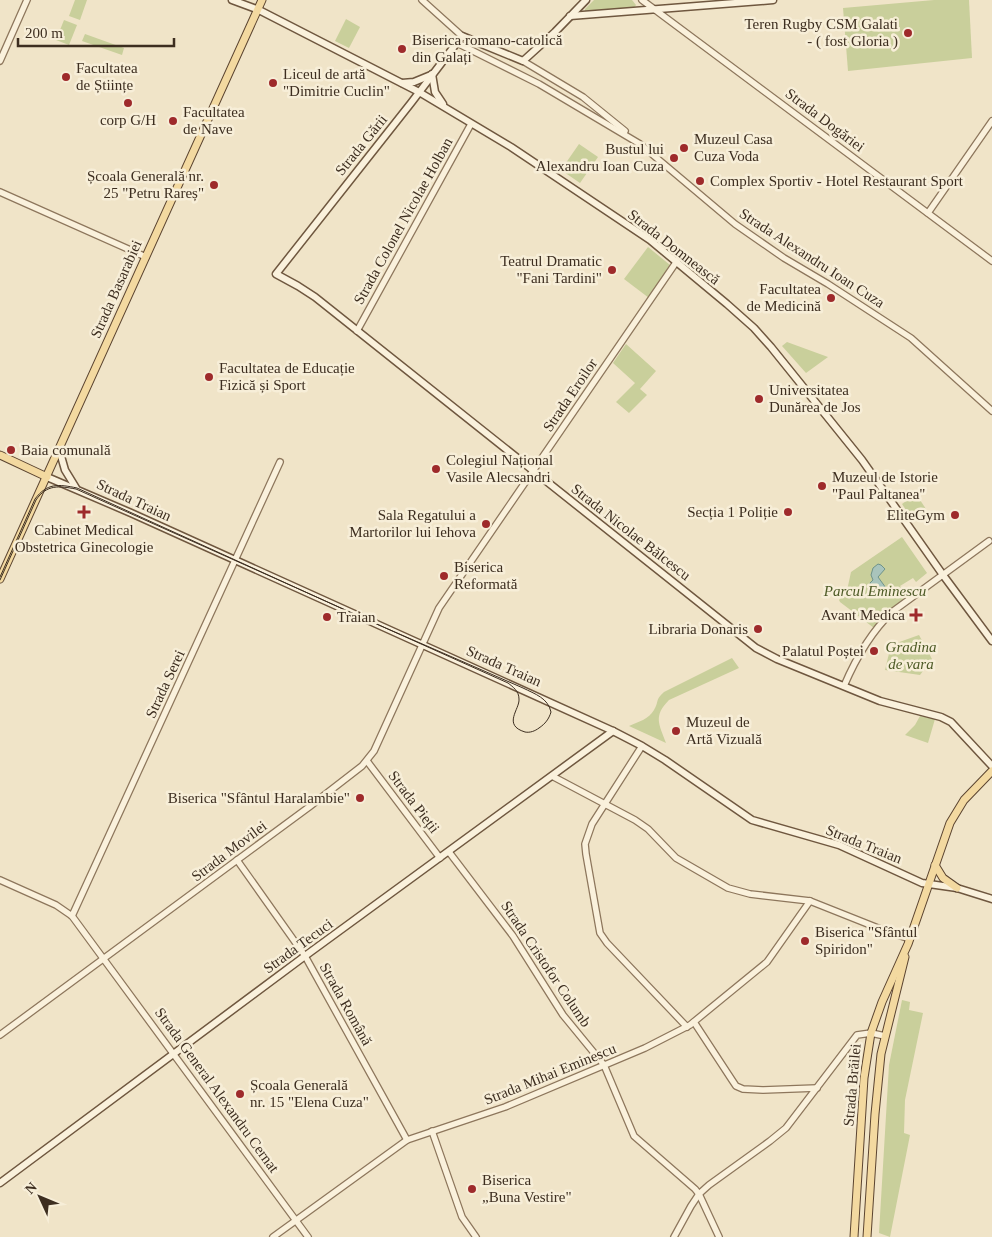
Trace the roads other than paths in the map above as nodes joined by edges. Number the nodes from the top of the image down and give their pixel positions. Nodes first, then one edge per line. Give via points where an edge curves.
1 (27, 0) edge
2 (232, 0) edge
3 (262, 0) edge
4 (422, 0) edge
5 (586, 0) edge
6 (642, 0) edge
7 (773, 0) edge
8 (258, 10) junction
9 (656, 10) junction
10 (570, 16) junction
11 (462, 36) junction
12 (456, 43) junction
13 (523, 61) junction
14 (0, 62) edge
15 (432, 74) junction
16 (401, 83) junction
17 (419, 92) junction
18 (447, 109) junction
19 (992, 121) edge
20 (471, 124) junction
21 (640, 144) junction
22 (0, 192) edge
23 (928, 213) junction
24 (146, 257) junction
25 (992, 261) edge
26 (677, 262) junction
27 (276, 274) joint
28 (357, 331) junction
29 (992, 412) edge
30 (59, 449) junction
31 (0, 455) edge
32 (280, 462) dead end
33 (533, 471) junction
34 (46, 476) junction
35 (76, 489) junction
36 (988, 541) dead end
37 (235, 561) junction
38 (943, 575) junction
39 (0, 579) edge
40 (992, 640) edge
41 (423, 645) junction
42 (844, 686) junction
43 (613, 731) junction
44 (642, 746) junction
45 (367, 761) junction
46 (992, 766) edge
47 (992, 771) edge
48 (552, 776) junction
49 (604, 803) junction
50 (449, 852) junction
51 (440, 858) junction
52 (238, 860) junction
53 (935, 865) junction
54 (0, 880) edge
55 (929, 884) junction
56 (957, 888) junction
57 (992, 900) edge
58 (810, 901) junction
59 (72, 916) junction
60 (909, 941) junction
61 (305, 956) junction
62 (105, 959) junction
63 (694, 1022) junction
64 (687, 1027) junction
65 (871, 1033) junction
66 (0, 1035) edge
67 (885, 1036) junction
68 (174, 1054) junction
69 (604, 1065) junction
70 (817, 1088) junction
71 (432, 1131) junction
72 (407, 1140) junction
73 (0, 1183) edge
74 (699, 1194) junction
75 (296, 1220) junction
76 (273, 1237) edge
77 (308, 1237) edge
78 (476, 1237) edge
79 (674, 1237) edge
80 (719, 1237) edge
81 (854, 1237) edge
82 (867, 1237) edge

1 - 14 street
2 - 8 main road, Strada Domnească
3 - 8 main road, Strada Basarabiei
4 - 11 street
5 - 10 main road
6 - 9 street, Strada Dogăriei
7 - 9 main road
8 - 16 main road, Strada Domnească
8 - 24 main road, Strada Basarabiei
9 - 10 main road
9 - 23 street, Strada Dogăriei
10 - 13 main road
11 - 12 main road, Strada Gării
11 - 13 main road
12 - 15 main road, Strada Gării
12 - 21 street, Strada Alexandru Ioan Cuza via 539,84
13 - 21 street via 583,97
15 - 16 main road via 414,82
15 - 17 main road, Strada Gării
15 - 18 main road via 434,92
16 - 17 main road, Strada Domnească
17 - 18 main road, Strada Domnească
17 - 27 main road, Strada Gării
18 - 20 main road, Strada Domnească
19 - 23 street
20 - 26 main road, Strada Domnească via 626,223
20 - 28 street, Strada Colonel Nicolae Holban
21 - 29 street, Strada Alexandru Ioan Cuza via 736,224 911,338
22 - 24 street
23 - 25 street, Strada Dogăriei
24 - 30 main road, Strada Basarabiei
26 - 33 street, Strada Eroilor
26 - 38 main road, Strada Domnească via 772,347 862,460
27 - 28 main road, Strada Nicolae Bălcescu via 308,292
28 - 33 main road, Strada Nicolae Bălcescu
30 - 34 main road, Strada Basarabiei
30 - 35 main road via 65,470
31 - 34 main road, Strada Traian
32 - 37 street, Strada Serei
33 - 41 street, Strada Eroilor via 439,608
33 - 42 main road, Strada Nicolae Bălcescu via 756,648
34 - 35 main road, Strada Traian
34 - 39 main road, Strada Basarabiei
35 - 37 main road, Strada Traian
36 - 38 street
37 - 41 main road, Strada Traian
37 - 59 street, Strada Serei
38 - 40 main road, Strada Domnească
38 - 42 street via 892,612 874,630
41 - 43 main road, Strada Traian
41 - 45 street, Strada Movilei
42 - 46 main road, Strada Nicolae Bălcescu via 880,702 951,722
43 - 44 main road, Strada Traian
43 - 48 main road, Strada Tecuci
44 - 49 street
44 - 55 main road, Strada Traian via 752,820 839,845
45 - 51 street, Strada Pieții
45 - 52 street, Strada Movilei
47 - 53 main road, Strada Brăilei via 953,816
48 - 49 street
48 - 50 main road, Strada Tecuci
49 - 58 street via 642,824 676,858 728,888
49 - 64 street via 585,844 600,933
50 - 51 main road, Strada Tecuci
50 - 69 street, Strada Cristofor Columb via 513,936 563,1015
51 - 61 main road, Strada Tecuci
52 - 61 street, Strada Română
52 - 62 street, Strada Movilei
53 - 55 main road, Strada Brăilei
53 - 56 main road via 943,878
54 - 59 street via 56,905
55 - 56 main road, Strada Traian
55 - 60 main road, Strada Brăilei
56 - 57 main road, Strada Traian
58 - 60 street
58 - 63 street, Strada Mihai Eminescu via 767,962
59 - 62 street, Strada General Alexandru Cernat
60 - 65 main road, Strada Brăilei
60 - 67 main road, Strada Brăilei
61 - 68 main road, Strada Tecuci
61 - 72 street, Strada Română
62 - 66 street, Strada Movilei
62 - 68 street, Strada General Alexandru Cernat
63 - 64 street, Strada Mihai Eminescu
63 - 70 street via 740,1088
64 - 69 street, Strada Mihai Eminescu
65 - 67 street
65 - 70 street via 857,1035
65 - 81 main road, Strada Brăilei via 864,1078
67 - 82 main road, Strada Brăilei via 879,1072
68 - 73 main road, Strada Tecuci
68 - 75 street, Strada General Alexandru Cernat
69 - 71 street, Strada Mihai Eminescu via 505,1108
69 - 74 street, Strada Cristofor Columb via 634,1136
70 - 74 street via 782,1131
71 - 72 street, Strada Mihai Eminescu
71 - 78 street via 462,1217
72 - 75 street, Strada Mihai Eminescu
74 - 79 street
74 - 80 street, Strada Cristofor Columb
75 - 76 street, Strada Mihai Eminescu
75 - 77 street, Strada General Alexandru Cernat

